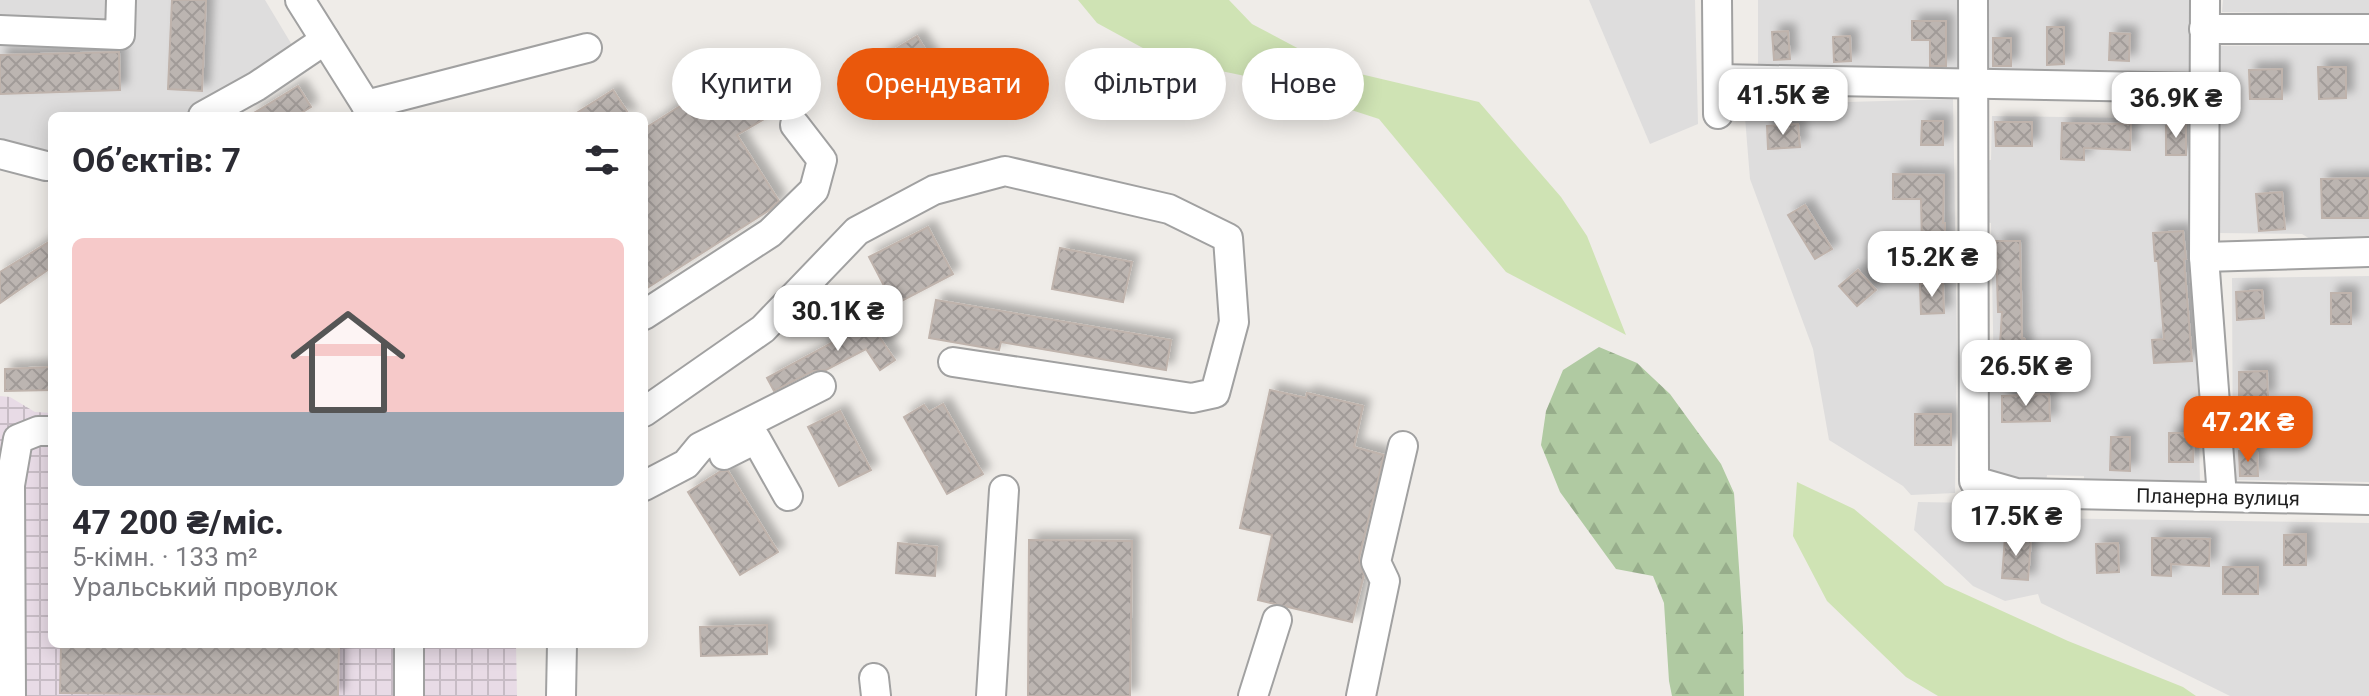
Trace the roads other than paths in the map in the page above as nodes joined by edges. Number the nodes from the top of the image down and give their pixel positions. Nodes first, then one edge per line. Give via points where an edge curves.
1 (121, 0) edge
2 (1717, 0) edge
3 (1973, 0) edge
4 (2205, 0) edge
5 (311, 4) edge
6 (2204, 29) junction
7 (2369, 29) edge
8 (0, 30) edge
9 (325, 40) junction
10 (587, 48) dead end
11 (1718, 79) junction
12 (1974, 85) junction
13 (2205, 88) junction
14 (369, 110) edge
15 (210, 112) edge
16 (1718, 114) dead end
17 (795, 125) dead end
18 (0, 154) edge
19 (48, 165) edge
20 (2369, 252) edge
21 (2204, 257) junction
22 (648, 312) edge
23 (953, 362) dead end
24 (821, 386) dead end
25 (648, 409) edge
26 (48, 431) edge
27 (1403, 446) dead end
28 (686, 464) junction
29 (648, 484) edge
30 (1004, 490) dead end
31 (788, 496) dead end
32 (2222, 497) junction
33 (2369, 500) edge
34 (1277, 620) dead end
35 (409, 648) edge
36 (562, 648) edge
37 (11, 696) edge
38 (409, 696) edge
39 (561, 696) edge
40 (991, 696) edge
41 (1253, 696) edge
42 (1361, 696) edge

1 - 8 street via 120,35
2 - 11 street
3 - 12 street
4 - 6 street
5 - 9 street
6 - 7 street
6 - 13 street
9 - 14 street
9 - 15 street
10 - 14 street
11 - 12 street
11 - 16 street
12 - 13 street
12 - 32 street, Планерна вулиця via 1974,481 2016,493
13 - 21 street
17 - 22 street via 822,160 814,190 770,233
18 - 19 street
20 - 21 street
21 - 32 street
23 - 25 street via 1192,398 1215,393 1234,322 1228,238 1169,209 1005,171 934,190 857,231 763,329
24 - 28 street via 700,447
26 - 37 street via 18,439 10,485
27 - 42 street via 1376,562 1385,581
28 - 29 street
28 - 31 street via 703,465 756,439
30 - 40 street
32 - 33 street, Планерна вулиця
34 - 41 street
35 - 38 street
36 - 39 street

